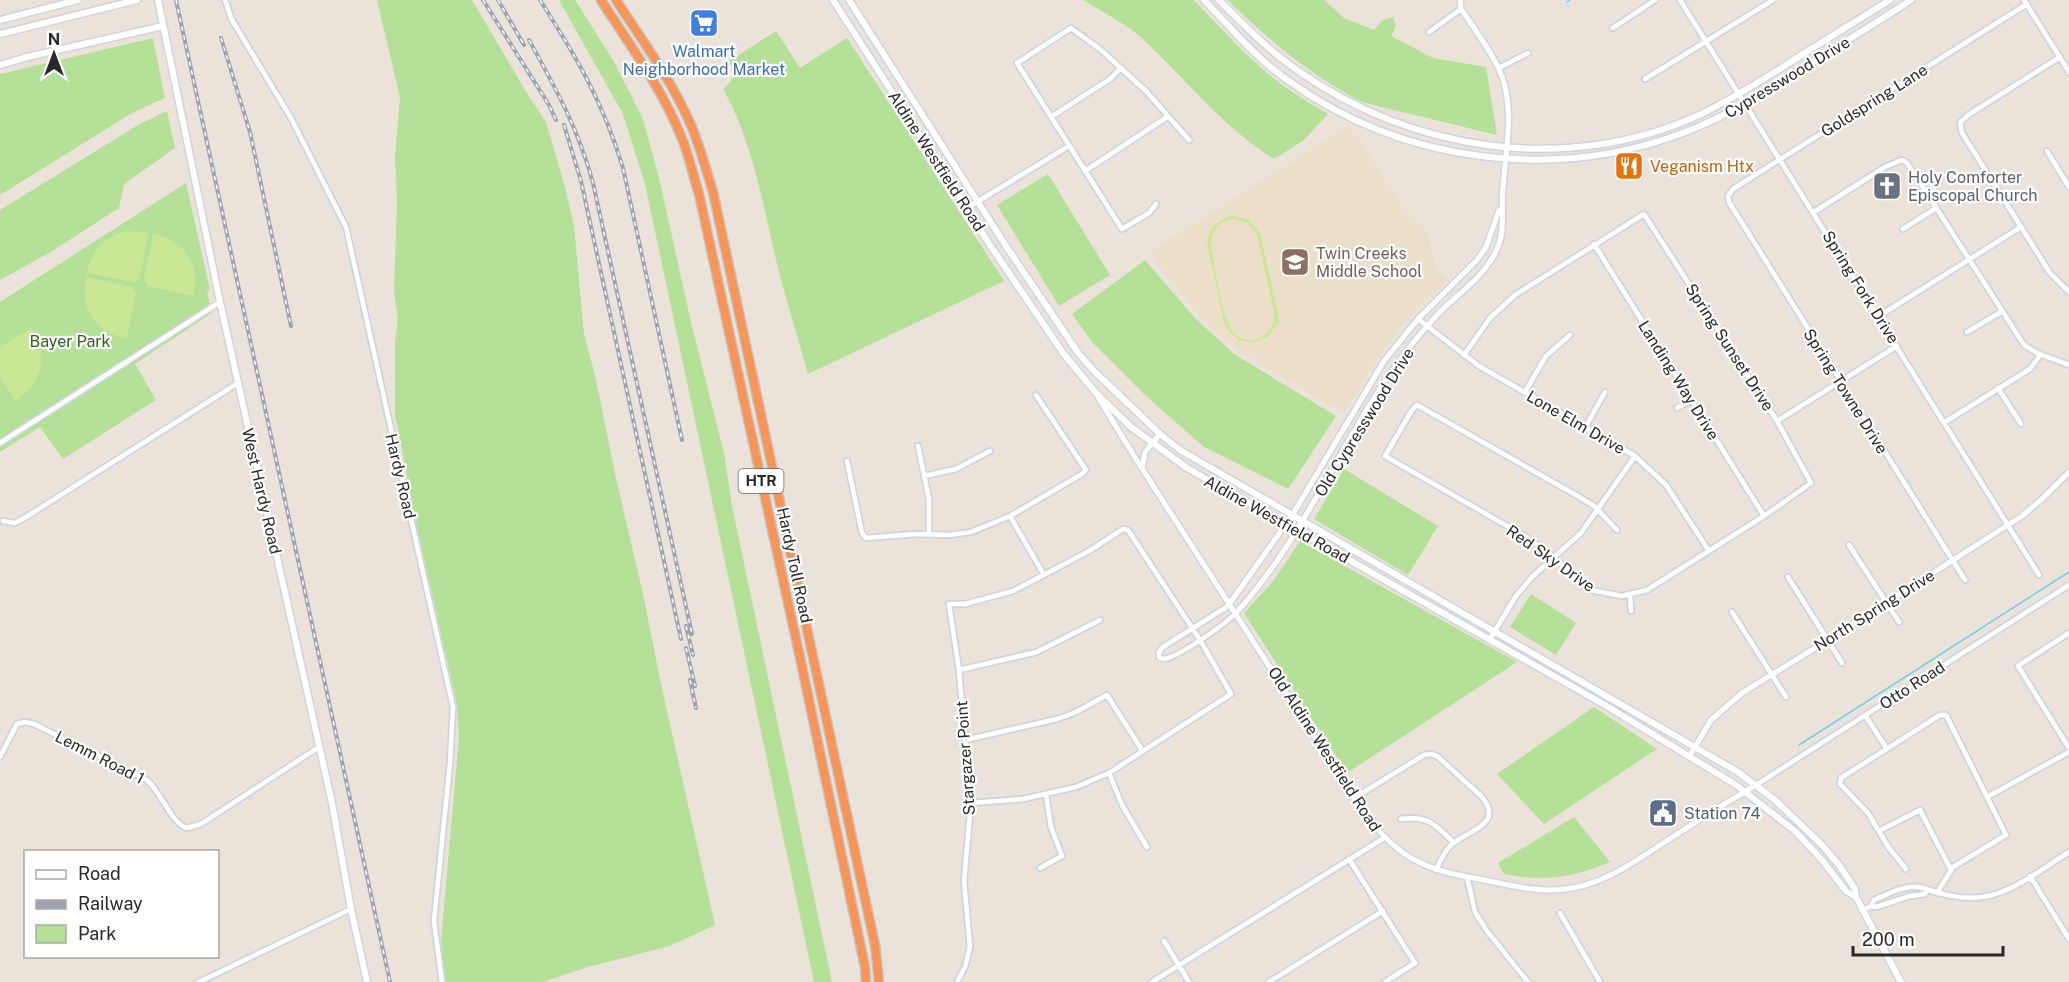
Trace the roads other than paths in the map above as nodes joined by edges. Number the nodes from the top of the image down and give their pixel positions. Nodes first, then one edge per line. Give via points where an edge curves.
1 (78, 0) edge
2 (137, 0) edge
3 (158, 0) edge
4 (225, 0) edge
5 (601, 0) edge
6 (616, 0) edge
7 (833, 0) edge
8 (849, 0) edge
9 (1204, 0) edge
10 (1219, 0) edge
11 (1460, 0) edge
12 (1654, 0) edge
13 (1680, 0) edge
14 (1773, 0) edge
15 (1890, 0) edge
16 (1911, 0) edge
17 (2026, 2) edge
18 (1461, 9) junction
19 (1, 19) edge
20 (1859, 20) junction
21 (163, 26) junction
22 (1613, 28) dead end
23 (1248, 29) junction
24 (1864, 30) junction
25 (1429, 32) dead end
26 (0, 36) edge
27 (1239, 37) junction
28 (1707, 41) junction
29 (1528, 53) dead end
30 (2060, 57) junction
31 (890, 63) junction
32 (0, 65) edge
33 (1121, 68) junction
34 (1499, 68) junction
35 (878, 70) junction
36 (2069, 72) edge
37 (1645, 79) dead end
38 (1326, 89) junction
39 (1738, 95) junction
40 (1318, 100) junction
41 (1745, 105) junction
42 (1051, 117) junction
43 (1167, 117) junction
44 (1416, 130) junction
45 (1626, 138) junction
46 (1189, 140) dead end
47 (1410, 142) junction
48 (1069, 146) junction
49 (1507, 148) junction
50 (1629, 150) junction
51 (2046, 151) dead end
52 (1505, 159) junction
53 (1780, 159) junction
54 (1085, 171) junction
55 (2069, 187) edge
56 (978, 202) junction
57 (1501, 202) junction
58 (1729, 202) joint
59 (1156, 204) dead end
60 (967, 208) junction
61 (1936, 208) junction
62 (1814, 212) junction
63 (2021, 227) junction
64 (1904, 229) dead end
65 (1594, 244) junction
66 (1968, 260) junction
67 (2069, 292) edge
68 (1442, 294) junction
69 (220, 302) junction
70 (1451, 302) junction
71 (1049, 310) junction
72 (2001, 312) junction
73 (1038, 316) junction
74 (1879, 316) junction
75 (1418, 319) junction
76 (1427, 326) junction
77 (1967, 332) dead end
78 (1570, 335) dead end
79 (1897, 346) junction
80 (2041, 354) junction
81 (1464, 355) junction
82 (2069, 365) edge
83 (1840, 381) junction
84 (238, 384) junction
85 (1998, 388) junction
86 (1525, 392) junction
87 (1605, 392) dead end
88 (1096, 393) junction
89 (1036, 395) dead end
90 (1692, 400) junction
91 (1677, 408) dead end
92 (1354, 410) junction
93 (1364, 416) junction
94 (1777, 421) junction
95 (1945, 422) junction
96 (2021, 424) dead end
97 (1586, 426) junction
98 (1160, 434) junction
99 (0, 443) edge
100 (1152, 444) junction
101 (918, 446) dead end
102 (990, 451) dead end
103 (1635, 456) junction
104 (847, 461) dead end
105 (1142, 468) junction
106 (1211, 468) junction
107 (2069, 472) edge
108 (924, 476) junction
109 (1204, 478) junction
110 (1811, 483) joint
111 (1597, 509) junction
112 (1293, 514) junction
113 (1010, 516) junction
114 (1764, 516) junction
115 (3, 521) dead end
116 (1303, 521) junction
117 (1287, 525) junction
118 (2008, 525) junction
119 (1617, 530) dead end
120 (1297, 531) junction
121 (929, 534) junction
122 (1849, 545) dead end
123 (1709, 551) junction
124 (1554, 558) junction
125 (1952, 561) junction
126 (1378, 564) junction
127 (1372, 573) junction
128 (1044, 575) junction
129 (2039, 575) dead end
130 (1788, 577) dead end
131 (1965, 580) dead end
132 (2069, 585) edge
133 (1630, 595) junction
134 (1437, 598) junction
135 (1230, 603) junction
136 (1886, 603) junction
137 (1432, 606) junction
138 (1631, 611) dead end
139 (1732, 612) dead end
140 (1236, 613) junction
141 (1100, 620) dead end
142 (1899, 622) dead end
143 (1192, 628) junction
144 (1495, 631) junction
145 (2069, 633) edge
146 (1490, 639) junction
147 (1200, 640) junction
148 (1828, 640) junction
149 (1549, 663) junction
150 (1842, 663) dead end
151 (959, 670) junction
152 (1545, 670) junction
153 (1772, 675) junction
154 (1786, 697) dead end
155 (1615, 700) junction
156 (1611, 709) junction
157 (1865, 715) junction
158 (965, 740) junction
159 (320, 747) junction
160 (1695, 747) junction
161 (1887, 749) junction
162 (1142, 750) junction
163 (2069, 750) edge
164 (0, 757) edge
165 (1689, 757) junction
166 (1109, 773) junction
167 (1756, 785) junction
168 (1744, 792) junction
169 (1046, 795) junction
170 (1987, 797) junction
171 (1354, 798) junction
172 (971, 803) junction
173 (1401, 819) dead end
174 (1879, 831) junction
175 (1384, 838) junction
176 (1454, 843) junction
177 (1147, 846) dead end
178 (2069, 852) edge
179 (1350, 859) junction
180 (1040, 868) dead end
181 (1906, 869) dead end
182 (1436, 870) junction
183 (1951, 870) junction
184 (2030, 876) junction
185 (1467, 877) junction
186 (1938, 893) junction
187 (1856, 897) junction
188 (351, 909) junction
189 (1863, 910) junction
190 (1383, 911) junction
191 (1560, 913) dead end
192 (2069, 939) edge
193 (1164, 941) dead end
194 (1179, 966) junction
195 (199, 982) edge
196 (367, 982) edge
197 (442, 982) edge
198 (866, 982) edge
199 (879, 982) edge
200 (957, 982) edge
201 (1152, 982) edge
202 (1189, 982) edge
203 (1269, 982) edge
204 (1385, 982) edge
205 (1528, 982) edge
206 (1600, 982) edge
207 (1901, 982) edge

1 - 19 main road
2 - 26 main road via 33,24
3 - 21 main road, West Hardy Road
4 - 197 street, Hardy Road via 232,20 291,118 346,227 453,707 434,921
5 - 198 highway, Hardy Toll Road / HTR via 670,112 699,194
6 - 199 highway, Hardy Toll Road / HTR via 675,95 703,157 875,945
7 - 35 main road, Aldine Westfield Road
8 - 31 main road, Aldine Westfield Road
9 - 27 main road, Cypresswood Drive
10 - 23 main road, Cypresswood Drive
11 - 18 street
12 - 22 street
13 - 28 street, Spring Fork Drive
14 - 28 street
15 - 20 main road, Cypresswood Drive
16 - 24 main road, Cypresswood Drive
17 - 30 street
17 - 53 street, Goldspring Lane
18 - 25 street
18 - 34 street, Old Cypresswood Drive
20 - 24 main road
20 - 39 main road, Cypresswood Drive
21 - 32 main road
21 - 69 main road, West Hardy Road
23 - 27 main road
23 - 38 main road, Cypresswood Drive via 1281,59
24 - 41 main road, Cypresswood Drive
27 - 40 main road, Cypresswood Drive via 1287,80
28 - 37 street
28 - 39 street, Spring Fork Drive
29 - 34 street
30 - 36 street
30 - 63 street via 1960,123
31 - 35 main road
31 - 56 main road, Aldine Westfield Road
33 - 42 street
33 - 42 street via 1071,28 1017,63
33 - 43 street
34 - 49 street, Old Cypresswood Drive via 1507,94
35 - 60 main road, Aldine Westfield Road
38 - 40 main road
38 - 44 main road, Cypresswood Drive via 1375,115
39 - 41 street, Spring Fork Drive
39 - 45 main road, Cypresswood Drive via 1698,115
40 - 47 main road, Cypresswood Drive via 1363,124
41 - 50 main road, Cypresswood Drive via 1687,131
41 - 53 street, Spring Fork Drive
42 - 48 street
43 - 46 street
43 - 54 street
44 - 47 main road
44 - 49 main road, Cypresswood Drive via 1459,142
45 - 49 main road, Cypresswood Drive via 1555,149
45 - 50 main road
47 - 52 main road, Cypresswood Drive via 1436,150
48 - 54 street
48 - 56 street
49 - 52 street, Old Cypresswood Drive
50 - 52 main road, Cypresswood Drive via 1568,159
51 - 55 street
52 - 57 street, Old Cypresswood Drive
53 - 58 street, Goldspring Lane via 1733,189
53 - 62 street, Spring Fork Drive
54 - 59 street via 1122,229 1149,213
56 - 60 street
56 - 71 main road, Aldine Westfield Road
57 - 68 street, Old Cypresswood Drive via 1486,247
57 - 70 street, Old Cypresswood Drive via 1501,237 1496,250 1480,275
58 - 83 street, Spring Towne Drive
60 - 73 main road, Aldine Westfield Road
61 - 62 street via 1902,160
61 - 64 street
61 - 66 street
62 - 74 street, Spring Fork Drive
63 - 66 street
63 - 67 street via 2054,279
65 - 81 street via 1504,304
65 - 90 street, Landing Way Drive
65 - 94 street, Spring Sunset Drive via 1644,214
66 - 72 street
66 - 74 street
68 - 70 street
68 - 75 street, Old Cypresswood Drive
69 - 84 main road, West Hardy Road
69 - 99 street
70 - 76 street, Old Cypresswood Drive
71 - 73 main road
71 - 98 main road, Aldine Westfield Road via 1094,371
72 - 77 street
72 - 80 street via 2024,345
73 - 88 main road, Aldine Westfield Road
74 - 79 street, Spring Fork Drive
75 - 76 street, Lone Elm Drive
75 - 92 street, Old Cypresswood Drive via 1384,361
76 - 81 street, Lone Elm Drive
76 - 93 street, Old Cypresswood Drive via 1398,362
78 - 86 street via 1546,356
79 - 83 street
79 - 95 street, Spring Fork Drive
80 - 82 street
80 - 85 street via 2030,369
81 - 86 street, Lone Elm Drive
83 - 94 street
83 - 125 street, Spring Towne Drive
84 - 115 street via 26,518 15,523
84 - 159 main road, West Hardy Road
85 - 95 street
85 - 96 street
86 - 97 street, Lone Elm Drive
87 - 97 street
88 - 100 main road, Aldine Westfield Road
88 - 105 street, Old Aldine Westfield Road
89 - 113 street via 1086,470
90 - 91 street
90 - 114 street, Landing Way Drive
92 - 93 street
92 - 112 street, Old Cypresswood Drive
93 - 116 street, Old Cypresswood Drive
94 - 110 street, Spring Sunset Drive
95 - 118 street, Spring Fork Drive
97 - 103 street, Lone Elm Drive
98 - 100 street
98 - 106 main road, Aldine Westfield Road
100 - 105 street via 1145,452
100 - 109 main road, Aldine Westfield Road
101 - 108 street
102 - 108 street via 962,466
103 - 111 street
103 - 123 street, Lone Elm Drive via 1666,485
104 - 121 street via 866,538
105 - 135 street, Old Aldine Westfield Road
106 - 109 main road
106 - 112 main road, Aldine Westfield Road
107 - 118 street, North Spring Drive
108 - 121 street via 929,499
109 - 117 main road, Aldine Westfield Road
110 - 114 street, Red Sky Drive
111 - 119 street
111 - 124 street via 1581,533
111 - 124 street, Red Sky Drive via 1418,405 1407,416 1384,456 1528,538
112 - 116 main road, Aldine Westfield Road
112 - 117 street, Old Cypresswood Drive
113 - 121 street via 971,532
113 - 128 street
114 - 123 street, Red Sky Drive
116 - 120 street, Old Cypresswood Drive
116 - 126 main road, Aldine Westfield Road
117 - 120 main road, Aldine Westfield Road
117 - 135 street, Old Cypresswood Drive
118 - 125 street, North Spring Drive
118 - 129 street, Spring Fork Drive
120 - 127 main road, Aldine Westfield Road
120 - 140 street, Old Cypresswood Drive
122 - 136 street
123 - 133 street, Red Sky Drive via 1647,590
124 - 133 street, Red Sky Drive via 1591,590
124 - 144 street via 1525,585
125 - 131 street, Spring Towne Drive
125 - 136 street, North Spring Drive
126 - 127 main road
126 - 134 main road, Aldine Westfield Road
127 - 137 main road, Aldine Westfield Road
128 - 143 street via 1122,529 1128,530
128 - 151 street, Stargazer Point via 997,596 949,604
130 - 148 street
132 - 157 street, Otto Road
133 - 138 street
134 - 137 main road
134 - 144 main road, Aldine Westfield Road
135 - 140 street, Old Aldine Westfield Road
135 - 143 street
136 - 142 street
136 - 148 street, North Spring Drive
137 - 146 main road, Aldine Westfield Road
139 - 153 street
140 - 147 street
140 - 171 street, Old Aldine Westfield Road
141 - 151 street via 1037,652
143 - 147 street
143 - 147 street via 1163,647 1159,657 1168,659
144 - 146 street
144 - 149 main road, Aldine Westfield Road
145 - 163 street via 2018,666
146 - 152 main road, Aldine Westfield Road
147 - 162 street via 1231,694
148 - 150 street
148 - 153 street, North Spring Drive
149 - 152 main road
149 - 155 main road, Aldine Westfield Road
151 - 158 street, Stargazer Point
152 - 156 main road, Aldine Westfield Road
153 - 154 street
153 - 160 street, North Spring Drive via 1717,713
155 - 156 main road
155 - 160 main road, Aldine Westfield Road
156 - 165 main road, Aldine Westfield Road
157 - 161 street
157 - 167 street, Otto Road
158 - 162 street via 1057,719 1107,695
158 - 172 street, Stargazer Point
159 - 164 street, Lemm Road 1 via 201,824 187,828 177,822 147,780 34,723 17,724
159 - 188 main road, West Hardy Road
160 - 165 street, North Spring Drive
160 - 167 main road, Aldine Westfield Road
161 - 170 street via 1946,715
161 - 174 street via 1840,782
162 - 166 street
163 - 170 street
165 - 168 main road, Aldine Westfield Road
166 - 169 street
166 - 177 street via 1122,805
167 - 168 street, Old Aldine Westfield Road
167 - 187 main road, Aldine Westfield Road via 1822,845 1855,889
168 - 185 street, Old Aldine Westfield Road via 1617,872 1591,883 1554,890
168 - 187 main road, Aldine Westfield Road via 1795,831 1846,891
169 - 172 street
169 - 180 street via 1051,827 1062,856
170 - 183 street via 2006,835
171 - 175 street, Old Aldine Westfield Road
171 - 176 street via 1424,755 1437,756 1489,807 1485,824
172 - 200 street, Stargazer Point via 964,880 970,947
173 - 176 street via 1432,822
174 - 181 street
174 - 183 street via 1920,810
175 - 179 street
175 - 182 street, Old Aldine Westfield Road via 1410,858
176 - 182 street
178 - 184 street
179 - 190 street
179 - 194 street
182 - 185 street, Old Aldine Westfield Road
183 - 186 street
184 - 186 street via 1985,897
184 - 192 street
185 - 205 street via 1475,912
186 - 189 street via 1927,891
187 - 189 main road, Aldine Westfield Road
188 - 195 street
188 - 196 main road, West Hardy Road
189 - 207 main road, Aldine Westfield Road
190 - 203 street
190 - 204 street via 1415,963
191 - 206 street
193 - 194 street
194 - 201 street
194 - 202 street

